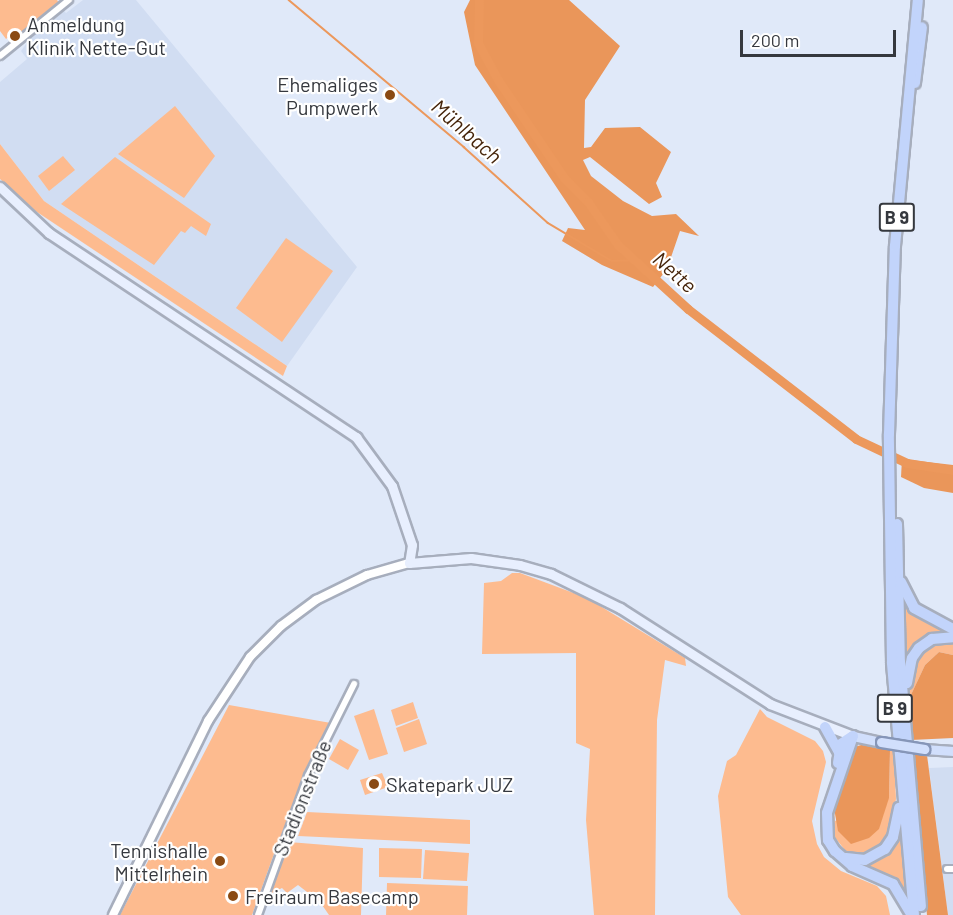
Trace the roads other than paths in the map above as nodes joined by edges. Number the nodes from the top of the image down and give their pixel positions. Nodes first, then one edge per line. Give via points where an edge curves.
1 (69, 0) edge
2 (918, 0) edge
3 (925, 0) edge
4 (0, 56) edge
5 (0, 187) edge
6 (892, 434) junction
7 (892, 492) junction
8 (406, 530) junction
9 (412, 545) junction
10 (434, 559) junction
11 (409, 563) junction
12 (898, 567) junction
13 (953, 629) edge
14 (953, 637) edge
15 (354, 684) dead end
16 (905, 705) junction
17 (825, 727) junction
18 (853, 736) junction
19 (953, 751) edge
20 (839, 752) junction
21 (838, 772) junction
22 (901, 796) junction
23 (840, 857) junction
24 (113, 915) edge
25 (258, 915) edge
26 (913, 915) edge
27 (921, 915) edge

1 - 4 street
2 - 6 highway, B 9 via 897,225
3 - 6 highway, B 9 via 905,204
5 - 8 main road via 49,232 356,437 386,476
6 - 7 highway, B 9
7 - 12 highway, B 9
7 - 22 highway, B 9 via 892,662
8 - 9 main road
8 - 11 main road
9 - 10 main road
9 - 11 main road
10 - 11 main road
10 - 17 main road via 495,560 520,565 607,600 754,694
11 - 24 street via 361,578 315,600 250,657 208,721
12 - 13 highway via 914,608
12 - 16 highway, B 9
14 - 16 highway via 932,639 915,653
15 - 25 street, Stadionstraße via 309,772
16 - 27 highway, B 9
17 - 18 main road
17 - 20 highway
18 - 19 main road, bridge
18 - 20 highway via 844,740
18 - 21 highway
20 - 21 highway
21 - 23 highway via 826,827 830,845
22 - 23 highway via 895,831 885,849 865,860
22 - 26 highway, B 9
23 - 26 highway via 893,884

